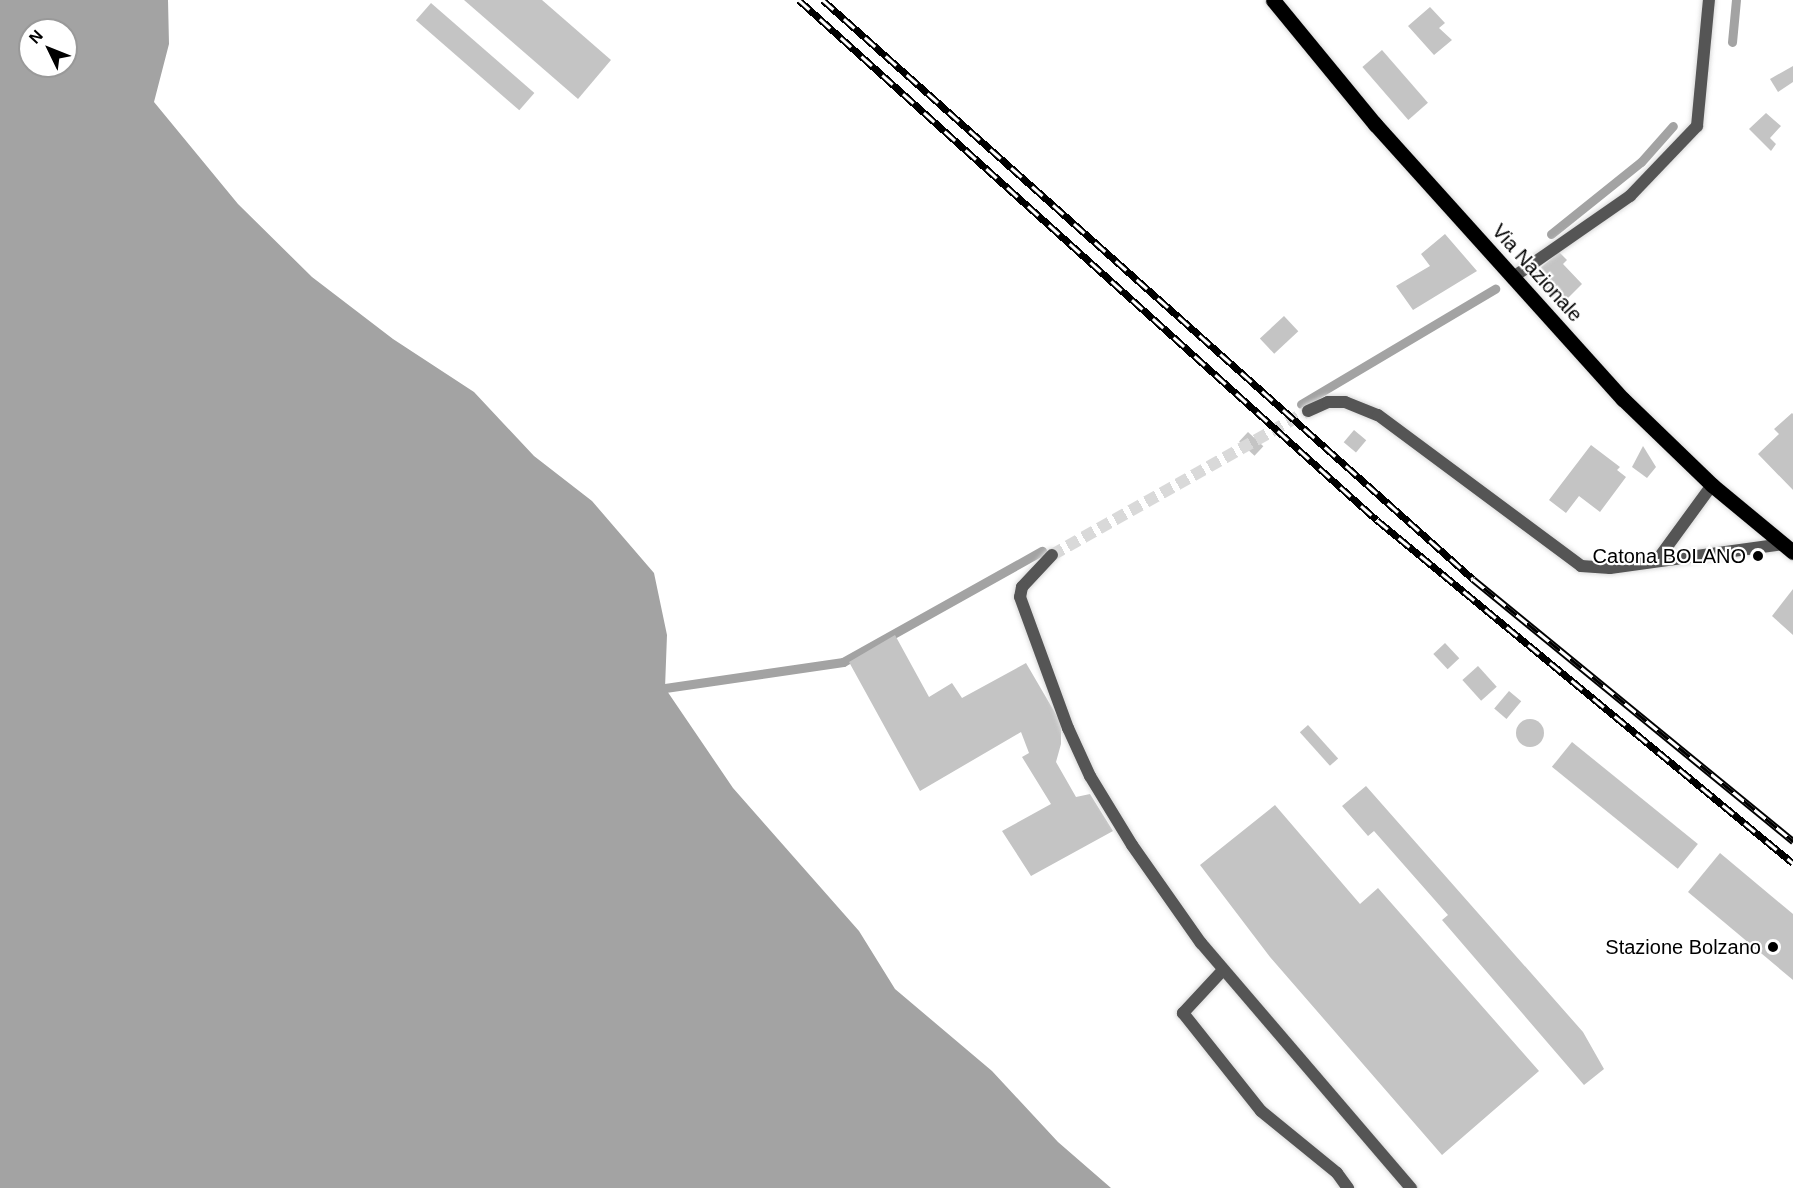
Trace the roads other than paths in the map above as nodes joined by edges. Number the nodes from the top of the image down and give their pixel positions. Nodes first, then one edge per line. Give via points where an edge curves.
1 (1273, 0) edge
2 (1709, 0) edge
3 (1512, 278) junction
4 (1308, 411) tunnel mouth
5 (1712, 484) junction
6 (1788, 548) edge
7 (1052, 555) tunnel mouth
8 (1658, 559) junction
9 (1223, 970) junction
10 (1348, 1188) edge
11 (1411, 1188) edge

1 - 3 main road, Via Nazionale via 1375,124
2 - 3 street via 1697,126 1630,196
3 - 5 main road, Via Nazionale via 1623,399
4 - 8 street via 1328,402 1345,402 1378,415 1581,566 1610,568
5 - 6 main road, Via Nazionale
5 - 8 street via 1680,534
6 - 8 street
7 - 9 street via 1022,587 1020,597 1068,728 1090,776 1132,845
9 - 10 street via 1184,1013 1261,1111 1337,1173
9 - 11 street

